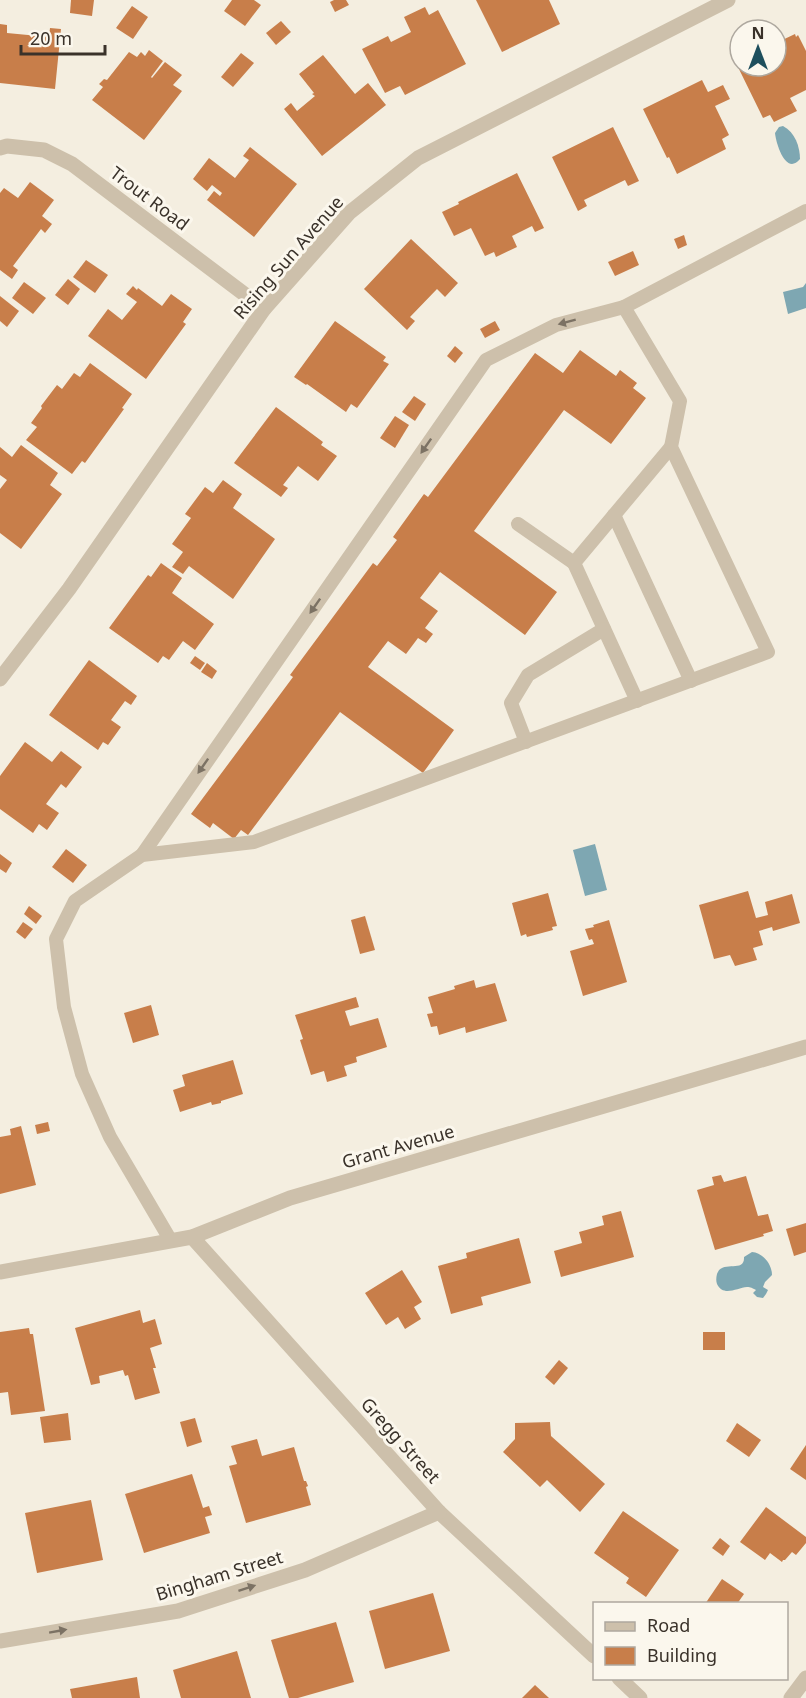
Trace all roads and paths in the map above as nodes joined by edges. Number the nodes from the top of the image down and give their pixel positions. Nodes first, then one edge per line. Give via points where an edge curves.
1 (728, 0) edge
2 (0, 148) edge
3 (806, 211) edge
4 (624, 307) junction
5 (264, 309) junction
6 (671, 447) junction
7 (614, 515) junction
8 (518, 524) dead end
9 (574, 563) junction
10 (604, 629) junction
11 (0, 679) edge
12 (691, 681) junction
13 (637, 701) junction
14 (526, 742) junction
15 (142, 855) junction
16 (806, 1047) edge
17 (192, 1237) junction
18 (171, 1241) junction
19 (0, 1272) edge
20 (440, 1512) junction
21 (0, 1641) edge
22 (593, 1655) edge
23 (806, 1678) edge
24 (621, 1680) edge
25 (640, 1698) edge
26 (791, 1698) edge

1 - 5 street, Rising Sun Avenue via 418,158 349,213
2 - 5 street, Trout Road via 44,150 72,164
3 - 4 lane
4 - 6 lane via 680,401
4 -> 15 lane via 556,325 486,360
5 - 11 street, Rising Sun Avenue via 69,590
6 - 7 lane
6 - 12 lane via 768,652
7 - 9 lane
7 - 12 lane
8 - 9 lane
9 - 10 lane
10 - 13 lane
10 - 14 lane via 528,675 511,703
12 - 13 lane
13 - 14 lane
14 - 15 lane via 254,842
15 - 18 lane via 75,901 56,939 64,1007 82,1074 110,1137
16 - 17 street, Grant Avenue via 290,1198
17 - 18 street, Grant Avenue
17 - 20 street, Gregg Street
18 - 19 street, Grant Avenue
21 -> 20 street, Bingham Street via 178,1611 305,1570
20 - 22 street, Gregg Street
23 - 26 street
24 - 25 street

